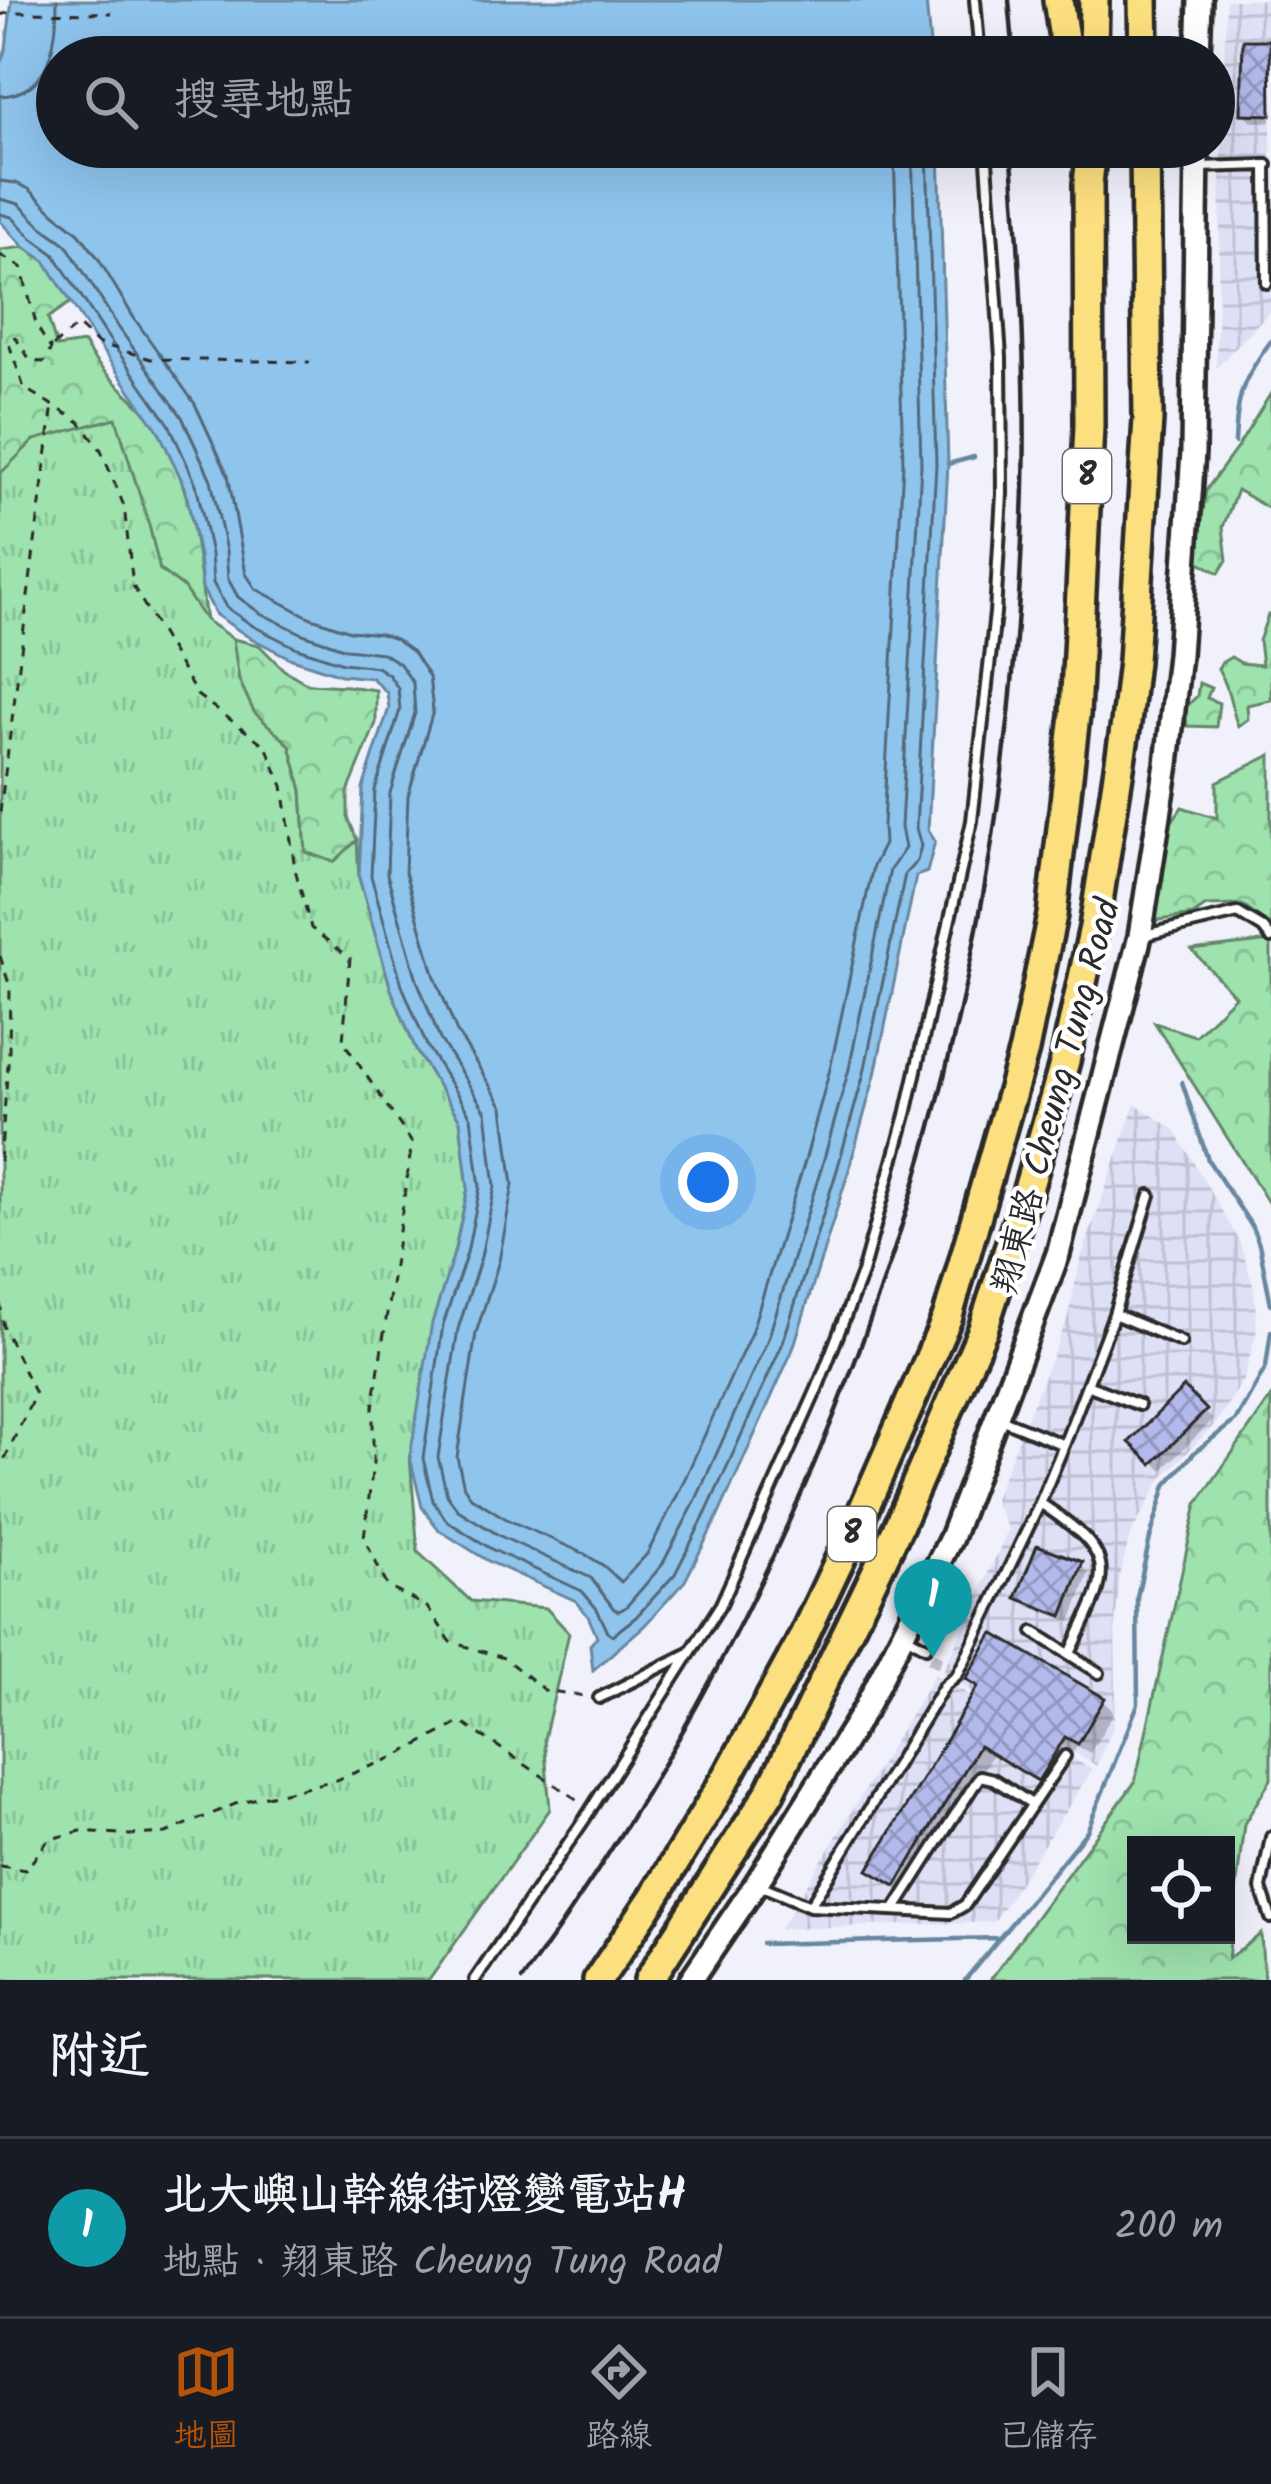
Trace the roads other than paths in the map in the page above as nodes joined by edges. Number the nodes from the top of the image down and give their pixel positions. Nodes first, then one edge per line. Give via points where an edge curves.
1 (975, 0) edge
2 (1058, 0) edge
3 (1094, 0) edge
4 (1143, 0) edge
5 (1200, 0) edge
6 (978, 36) edge
7 (1064, 36) edge
8 (1093, 36) edge
9 (1144, 36) edge
10 (1199, 36) edge
11 (1235, 161) edge
12 (1269, 165) edge
13 (988, 168) edge
14 (1085, 168) edge
15 (1090, 168) edge
16 (1145, 168) edge
17 (1197, 168) edge
18 (1088, 184) junction
19 (1268, 283) dead end
20 (1140, 936) junction
21 (1271, 938) edge
22 (1150, 1195) dead end
23 (1114, 1314) junction
24 (1181, 1342) dead end
25 (1087, 1385) junction
26 (1139, 1405) dead end
27 (996, 1418) junction
28 (1064, 1444) junction
29 (1040, 1503) junction
30 (1034, 1632) dead end
31 (902, 1634) junction
32 (926, 1647) dead end
33 (690, 1653) junction
34 (1070, 1654) junction
35 (1099, 1673) dead end
36 (599, 1698) road end
37 (1065, 1756) dead end
38 (1032, 1804) junction
39 (1271, 1837) edge
40 (756, 1884) junction
41 (810, 1906) junction
42 (894, 1911) junction
43 (1271, 1918) edge
44 (476, 1980) edge
45 (598, 1980) edge
46 (649, 1980) edge
47 (691, 1980) edge

1 - 6 lane
2 - 7 highway
3 - 8 highway
4 - 9 highway
5 - 10 main road
11 - 12 lane
12 - 19 lane
13 - 33 lane via 1002,494 972,821 862,1273 721,1604
14 - 18 highway
15 - 18 highway, 8
16 - 46 highway, 8 via 1148,419 1132,661 1065,1061 982,1329 898,1527 770,1792
17 - 20 main road, 翔東路 Cheung Tung Road via 1193,452 1179,655
18 - 45 highway, 8 via 1089,426 1075,715 1052,915 1018,1072 948,1316 861,1515 730,1772
20 - 21 lane via 1238,913
20 - 27 main road, 翔東路 Cheung Tung Road via 1058,1254
22 - 23 lane
23 - 24 lane
23 - 25 lane
25 - 26 lane
25 - 28 lane
27 - 28 lane
27 - 31 main road, 翔東路 Cheung Tung Road via 951,1538
28 - 29 lane
29 - 34 lane via 1088,1538 1101,1566
29 - 41 lane via 957,1675
30 - 34 lane
31 - 32 lane
31 - 40 main road, 翔東路 Cheung Tung Road
33 - 36 lane
33 - 44 lane
34 - 35 lane
37 - 38 lane
38 - 42 lane via 965,1905 951,1913
38 - 42 lane via 980,1776
39 - 43 lane via 1261,1888
40 - 41 lane
40 - 47 main road, 翔東路 Cheung Tung Road
41 - 42 lane

